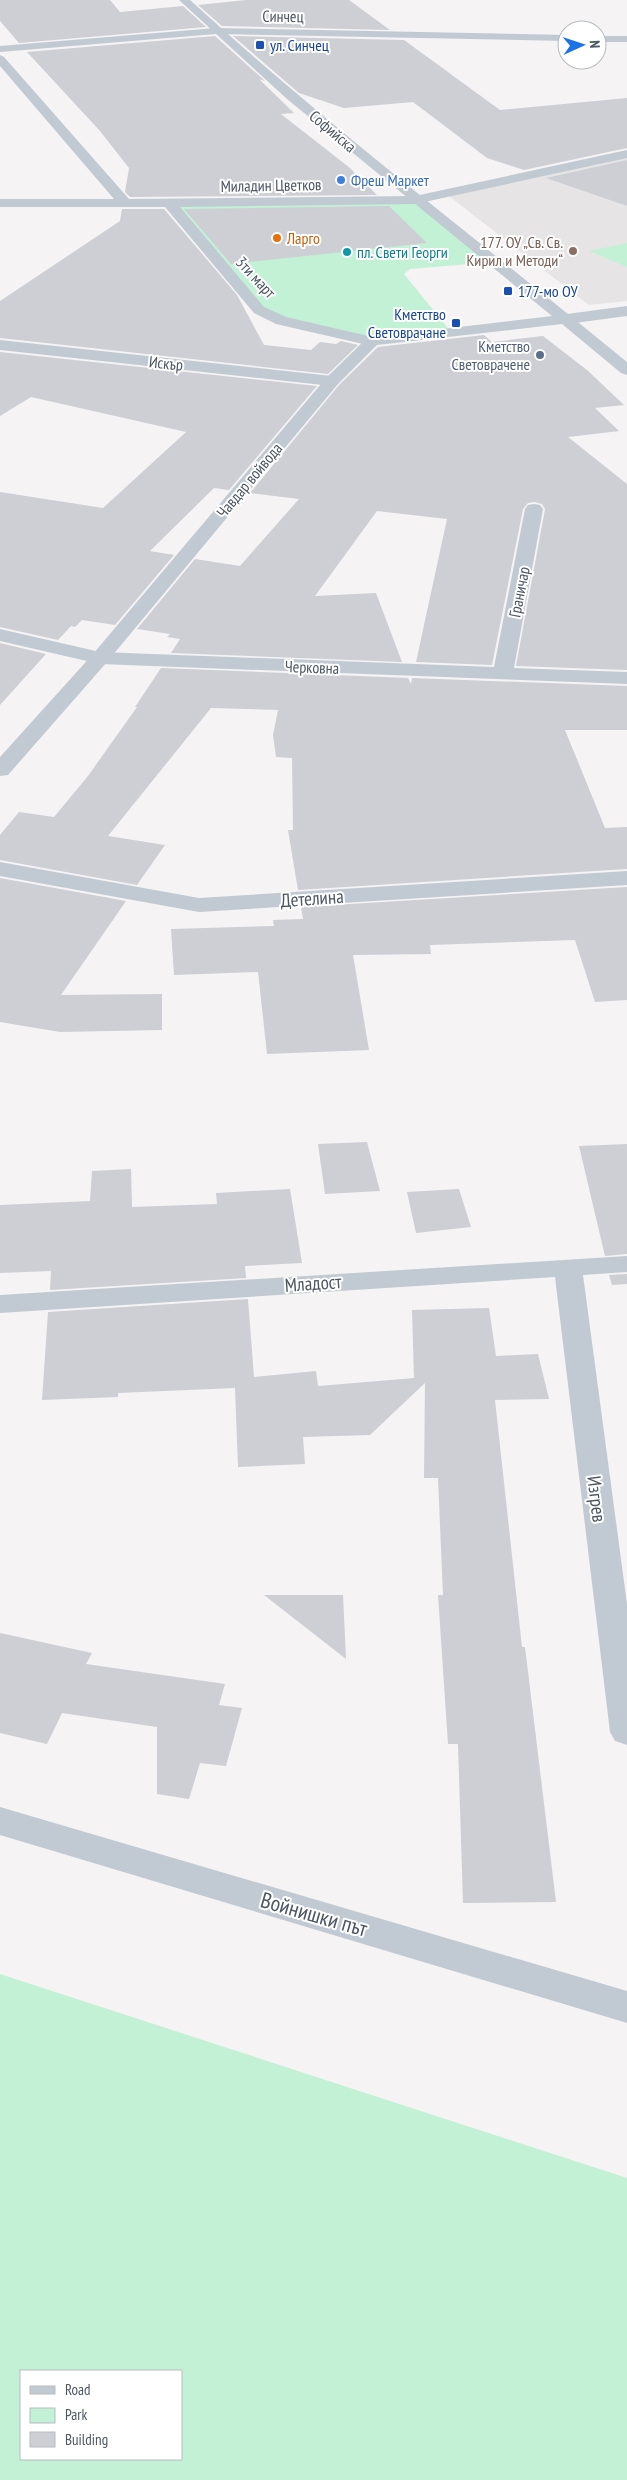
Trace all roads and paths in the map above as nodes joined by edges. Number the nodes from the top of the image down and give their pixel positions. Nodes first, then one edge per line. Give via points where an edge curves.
1 (184, 0) edge
2 (216, 31) junction
3 (557, 38) edge
4 (607, 39) edge
5 (627, 39) edge
6 (0, 49) edge
7 (0, 59) edge
8 (627, 154) edge
9 (415, 200) junction
10 (0, 203) edge
11 (124, 203) junction
12 (170, 203) junction
13 (627, 311) edge
14 (567, 319) junction
15 (372, 341) junction
16 (0, 345) edge
17 (627, 370) edge
18 (332, 381) junction
19 (534, 509) dead end
20 (0, 635) edge
21 (100, 658) junction
22 (503, 674) junction
23 (627, 678) edge
24 (0, 770) edge
25 (0, 869) edge
26 (627, 878) edge
27 (627, 1264) edge
28 (568, 1267) junction
29 (0, 1304) edge
30 (627, 1732) edge
31 (0, 1821) edge
32 (627, 2006) edge

1 - 2 street, Софийска
2 - 3 street, Синчец
2 - 6 street, Синчец
2 - 9 street, Софийска
4 - 5 street
7 - 11 street
8 - 9 street, Миладин Цветков
9 - 12 street, Миладин Цветков
9 - 14 street, Софийска
10 - 11 street, Миладин Цветков
11 - 12 street, Миладин Цветков
12 - 15 street, 3ти март via 259,310 281,321
13 - 14 street
14 - 15 street
14 - 17 street, Софийска
15 - 18 street, Чавдар войвода
16 - 18 street, Искър
18 - 21 street, Чавдар войвода
19 - 22 street, Граничар
20 - 21 street, Черковна
21 - 22 street, Черковна
21 - 24 street, Чавдар войвода
22 - 23 street, Черковна
25 - 26 street, Детелина via 199,905
27 - 28 street, Младост
28 - 29 street, Младост
28 - 30 street, Изгрев
31 - 32 street, Войнишки път

